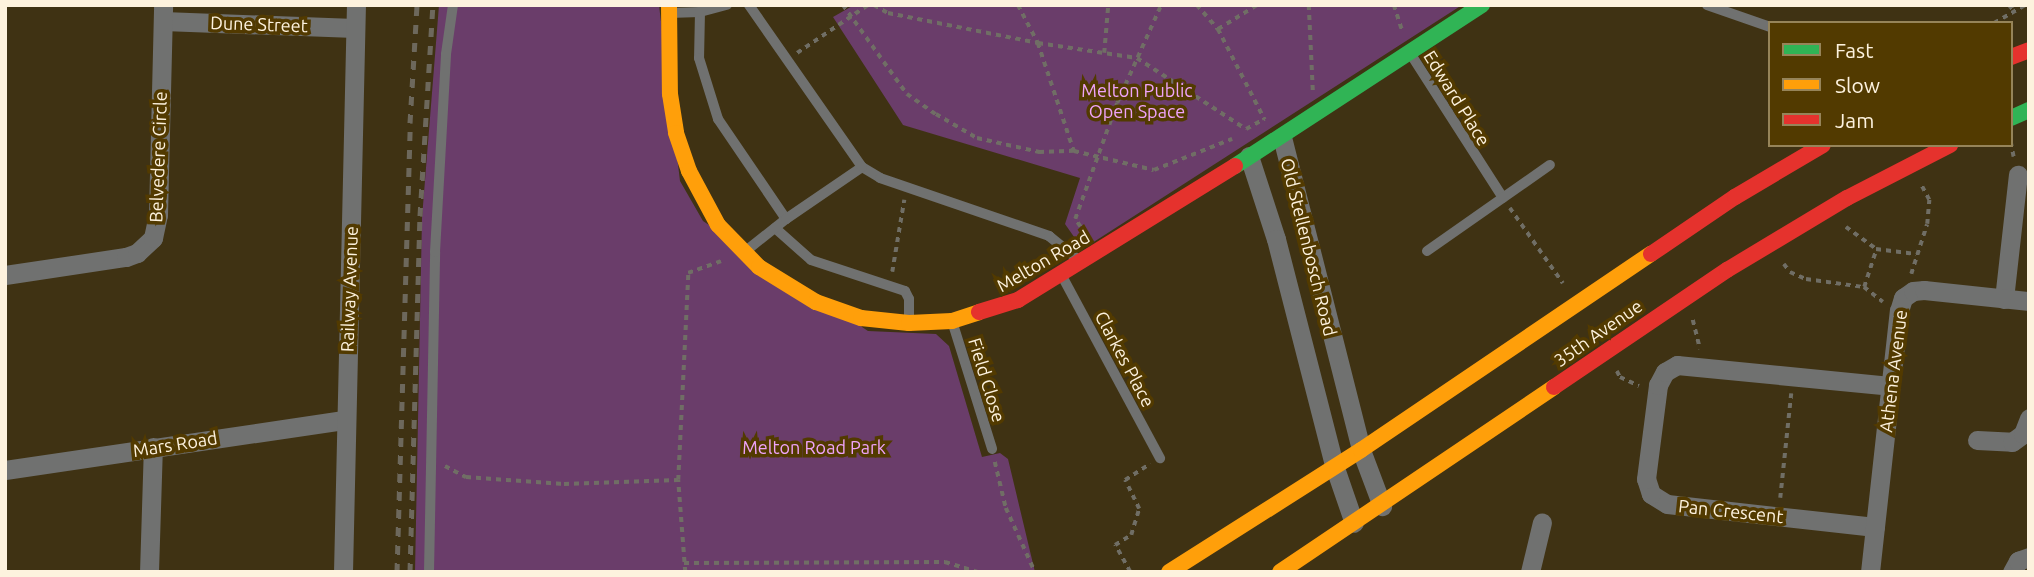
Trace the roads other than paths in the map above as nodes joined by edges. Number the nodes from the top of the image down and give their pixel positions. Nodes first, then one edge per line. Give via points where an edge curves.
1 (356, 5) edge
2 (453, 5) edge
3 (727, 5) edge
4 (749, 5) edge
5 (1482, 5) edge
6 (1707, 5) edge
7 (669, 9) edge
8 (700, 12) junction
9 (163, 13) edge
10 (1768, 26) edge
11 (355, 28) junction
12 (1409, 52) junction
13 (2029, 110) edge
14 (2013, 117) edge
15 (1282, 137) junction
16 (1820, 147) edge
17 (1946, 147) edge
18 (1249, 156) junction
19 (1550, 165) dead end
20 (862, 167) junction
21 (2018, 175) dead end
22 (1503, 198) junction
23 (786, 219) junction
24 (775, 228) junction
25 (1427, 251) dead end
26 (743, 253) junction
27 (1081, 262) junction
28 (5, 275) edge
29 (1062, 275) junction
30 (2004, 299) junction
31 (2029, 301) edge
32 (952, 321) junction
33 (909, 323) junction
34 (1890, 386) junction
35 (2029, 418) edge
36 (345, 420) junction
37 (1977, 440) dead end
38 (153, 447) junction
39 (992, 449) road end
40 (1362, 450) junction
41 (1160, 458) road end
42 (1334, 465) junction
43 (5, 470) edge
44 (1382, 506) junction
45 (1542, 522) dead end
46 (1354, 523) junction
47 (1875, 527) junction
48 (2029, 557) edge
49 (149, 572) edge
50 (343, 572) edge
51 (429, 572) edge
52 (1169, 572) edge
53 (1280, 572) edge
54 (1530, 572) edge
55 (1870, 572) edge
56 (2012, 572) edge

1 - 11 street, Railway Avenue
2 - 51 lane via 435,252
3 - 8 lane
4 - 20 lane
5 - 12 main road, Old Stellenbosch Road
6 - 10 lane
7 - 8 lane
7 - 26 main road, Melton Road via 670,94 682,153 707,208
8 - 23 lane via 699,58 718,120
9 - 11 street, Dune Street
9 - 28 street, Belvedere Circle via 158,215 153,237 126,257
11 - 36 street, Railway Avenue
12 - 15 main road, Old Stellenbosch Road
12 - 22 lane, Edward Place
13 - 14 main road
15 - 18 main road, Melton Road
15 - 40 street, Old Stellenbosch Road
16 - 40 main road, 35th Avenue via 1735,197
17 - 44 main road, 35th Avenue via 1847,198 1727,270
18 - 27 main road, Melton Road
18 - 42 street, Old Stellenbosch Road via 1276,239
19 - 22 lane
20 - 23 lane
20 - 27 lane via 905,187 1049,236
21 - 30 street
22 - 25 lane
23 - 24 lane
24 - 26 lane
24 - 33 lane via 811,260 907,293
26 - 33 main road, Melton Road via 816,302 861,318
27 - 29 main road, Melton Road
29 - 32 main road, Melton Road via 1007,305
29 - 41 lane, Clarkes Place
30 - 31 street, Athena Avenue
30 - 34 street, Athena Avenue via 1924,290 1908,294 1899,311
32 - 33 main road, Melton Road
32 - 39 lane, Field Close
34 - 47 street, Athena Avenue
34 - 47 street, Pan Crescent via 1684,364 1671,368 1658,385 1646,479 1651,494 1661,502
35 - 37 street via 2023,434 2012,442
36 - 38 street, Mars Road
36 - 50 street, Railway Avenue
38 - 43 street, Mars Road
38 - 49 street
40 - 42 main road, 35th Avenue
40 - 44 street, Old Stellenbosch Road
42 - 46 street, Old Stellenbosch Road
42 - 52 main road, 35th Avenue
44 - 46 main road, 35th Avenue
45 - 54 street
46 - 53 main road, 35th Avenue
47 - 55 street, Athena Avenue
48 - 56 street via 2018,561

